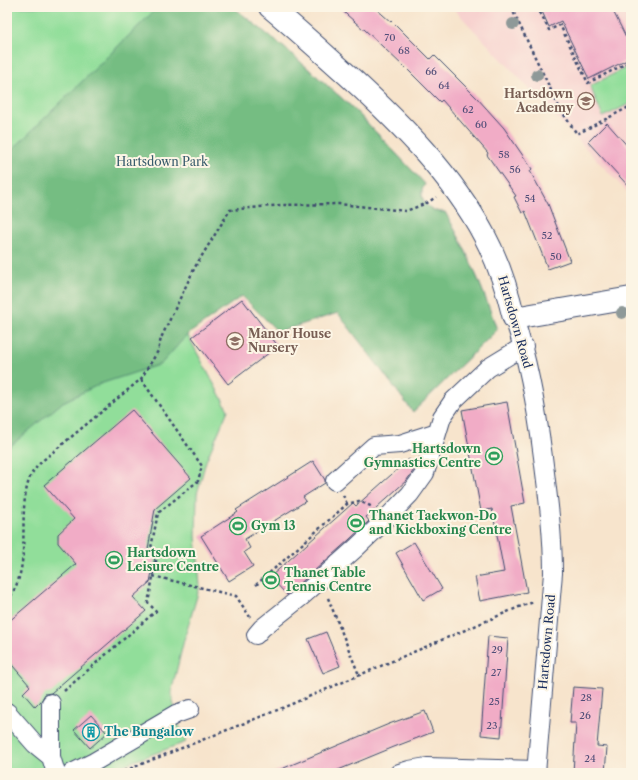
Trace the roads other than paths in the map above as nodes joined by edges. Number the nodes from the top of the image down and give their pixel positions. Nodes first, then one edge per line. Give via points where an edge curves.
1 (270, 7) edge
2 (631, 298) edge
3 (514, 318) junction
4 (524, 346) junction
5 (437, 432) junction
6 (335, 481) dead end
7 (259, 631) road end
8 (51, 703) road end
9 (190, 709) dead end
10 (7, 712) edge
11 (54, 765) edge
12 (536, 771) edge
13 (72, 773) edge
14 (399, 773) edge

1 - 3 main road, Hartsdown Road via 382,107 453,186 485,236 499,267
2 - 3 main road
3 - 4 street, Hartsdown Road
4 - 5 street via 488,368 464,389 442,417
4 - 12 street, Hartsdown Road via 538,419 553,548 552,597
5 - 6 street via 400,444 374,446
5 - 7 street via 424,473 410,494 319,581
8 - 11 street
9 - 13 street via 176,714
10 - 11 street
12 - 14 street via 426,766

